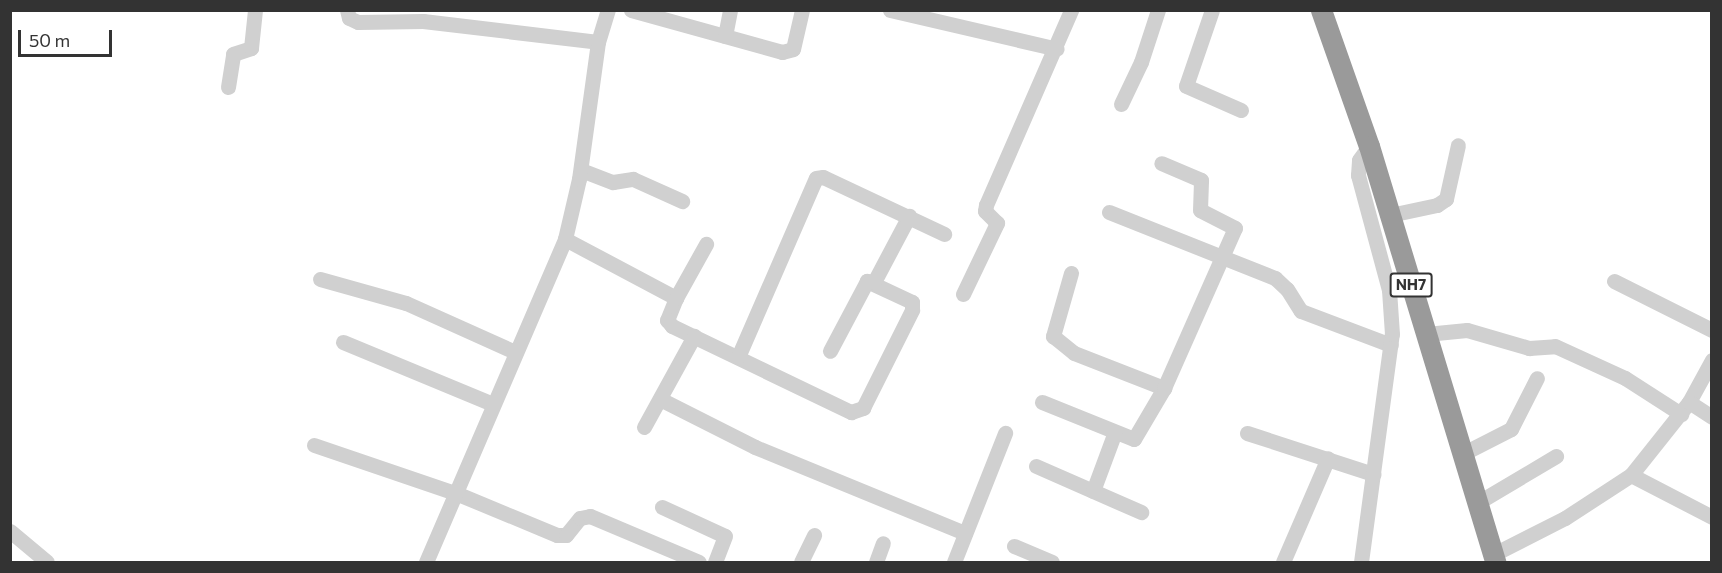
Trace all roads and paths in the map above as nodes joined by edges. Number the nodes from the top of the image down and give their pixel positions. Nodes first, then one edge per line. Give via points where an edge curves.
1 (255, 10) edge
2 (346, 10) edge
3 (608, 10) edge
4 (632, 10) edge
5 (730, 10) edge
6 (802, 10) edge
7 (890, 10) edge
8 (1071, 10) edge
9 (1158, 10) edge
10 (1212, 10) edge
11 (1321, 10) edge
12 (423, 16) edge
13 (725, 36) junction
14 (598, 42) junction
15 (1056, 49) junction
16 (228, 87) dead end
17 (1121, 104) dead end
18 (1241, 110) dead end
19 (1458, 145) dead end
20 (1369, 146) junction
21 (1161, 163) dead end
22 (580, 170) junction
23 (682, 201) dead end
24 (1109, 212) dead end
25 (1390, 215) junction
26 (909, 216) junction
27 (944, 234) dead end
28 (565, 239) junction
29 (706, 244) dead end
30 (1223, 257) junction
31 (1071, 273) dead end
32 (320, 279) dead end
33 (1614, 281) dead end
34 (874, 282) junction
35 (963, 294) dead end
36 (676, 298) junction
37 (1712, 330) edge
38 (1426, 334) junction
39 (694, 336) junction
40 (343, 342) dead end
41 (1391, 345) junction
42 (830, 351) dead end
43 (514, 352) junction
44 (738, 357) junction
45 (1712, 360) edge
46 (1537, 378) dead end
47 (1164, 388) junction
48 (660, 399) junction
49 (1042, 402) dead end
50 (493, 404) junction
51 (1685, 408) junction
52 (1712, 417) edge
53 (644, 427) dead end
54 (1115, 432) junction
55 (1005, 433) dead end
56 (1247, 433) dead end
57 (314, 445) dead end
58 (1462, 454) junction
59 (1556, 456) dead end
60 (1328, 458) junction
61 (1036, 466) dead end
62 (1372, 474) junction
63 (1631, 475) junction
64 (1093, 491) junction
65 (458, 494) junction
66 (1477, 503) junction
67 (662, 507) dead end
68 (1141, 512) dead end
69 (1712, 517) edge
70 (10, 531) edge
71 (965, 533) junction
72 (814, 535) dead end
73 (883, 543) dead end
74 (1014, 546) dead end
75 (1493, 559) edge
76 (47, 562) edge
77 (426, 562) edge
78 (699, 562) edge
79 (715, 562) edge
80 (801, 562) edge
81 (876, 562) edge
82 (954, 562) edge
83 (1052, 562) edge
84 (1283, 562) edge
85 (1361, 562) edge

1 - 16 street via 251,48 233,54
2 - 12 street via 349,18 358,22
3 - 14 street
4 - 13 street
5 - 13 street
6 - 13 street via 794,44 788,52
7 - 15 street
8 - 15 street
9 - 17 street via 1141,62
10 - 18 street via 1186,86
11 - 20 highway, NH7
12 - 14 street
14 - 22 street
15 - 35 street via 986,205 985,211 996,219 995,228
19 - 25 street via 1446,199 1437,205
20 - 25 highway, NH7
20 - 41 street via 1357,167 1389,290
21 - 30 street via 1202,180 1200,210 1234,225
22 - 23 street via 613,182 633,179
22 - 28 street
24 - 30 street
25 - 38 highway, NH7
26 - 27 street
26 - 34 street
26 - 44 street via 823,177 816,178
28 - 36 street
28 - 43 street
29 - 36 street
30 - 41 street via 1282,283 1301,311
30 - 47 street via 1195,310
31 - 47 street via 1053,336 1074,353
32 - 43 street via 406,303
33 - 37 street
34 - 42 street via 865,283
34 - 44 street via 908,299 913,306 860,412 851,412
36 - 39 street via 668,320
38 - 51 street via 1467,330 1529,348 1555,346
38 - 58 highway, NH7
39 - 44 street
39 - 48 street
40 - 50 street
41 - 62 street
43 - 50 street
45 - 51 street
46 - 58 street via 1511,429
47 - 54 street via 1137,437
48 - 53 street
48 - 71 street via 755,447
49 - 54 street
50 - 65 street
51 - 52 street
51 - 63 street
54 - 64 street
55 - 71 street
56 - 60 street via 1291,450
57 - 65 street
58 - 66 highway, NH7
59 - 66 street
60 - 62 street
60 - 84 street
61 - 64 street
62 - 85 street
63 - 69 street
63 - 75 street
64 - 68 street
65 - 77 street
65 - 78 street via 562,536 584,516 597,518
66 - 75 highway, NH7
67 - 79 street via 725,536
70 - 76 street
71 - 82 street
72 - 80 street
73 - 81 street
74 - 83 street

